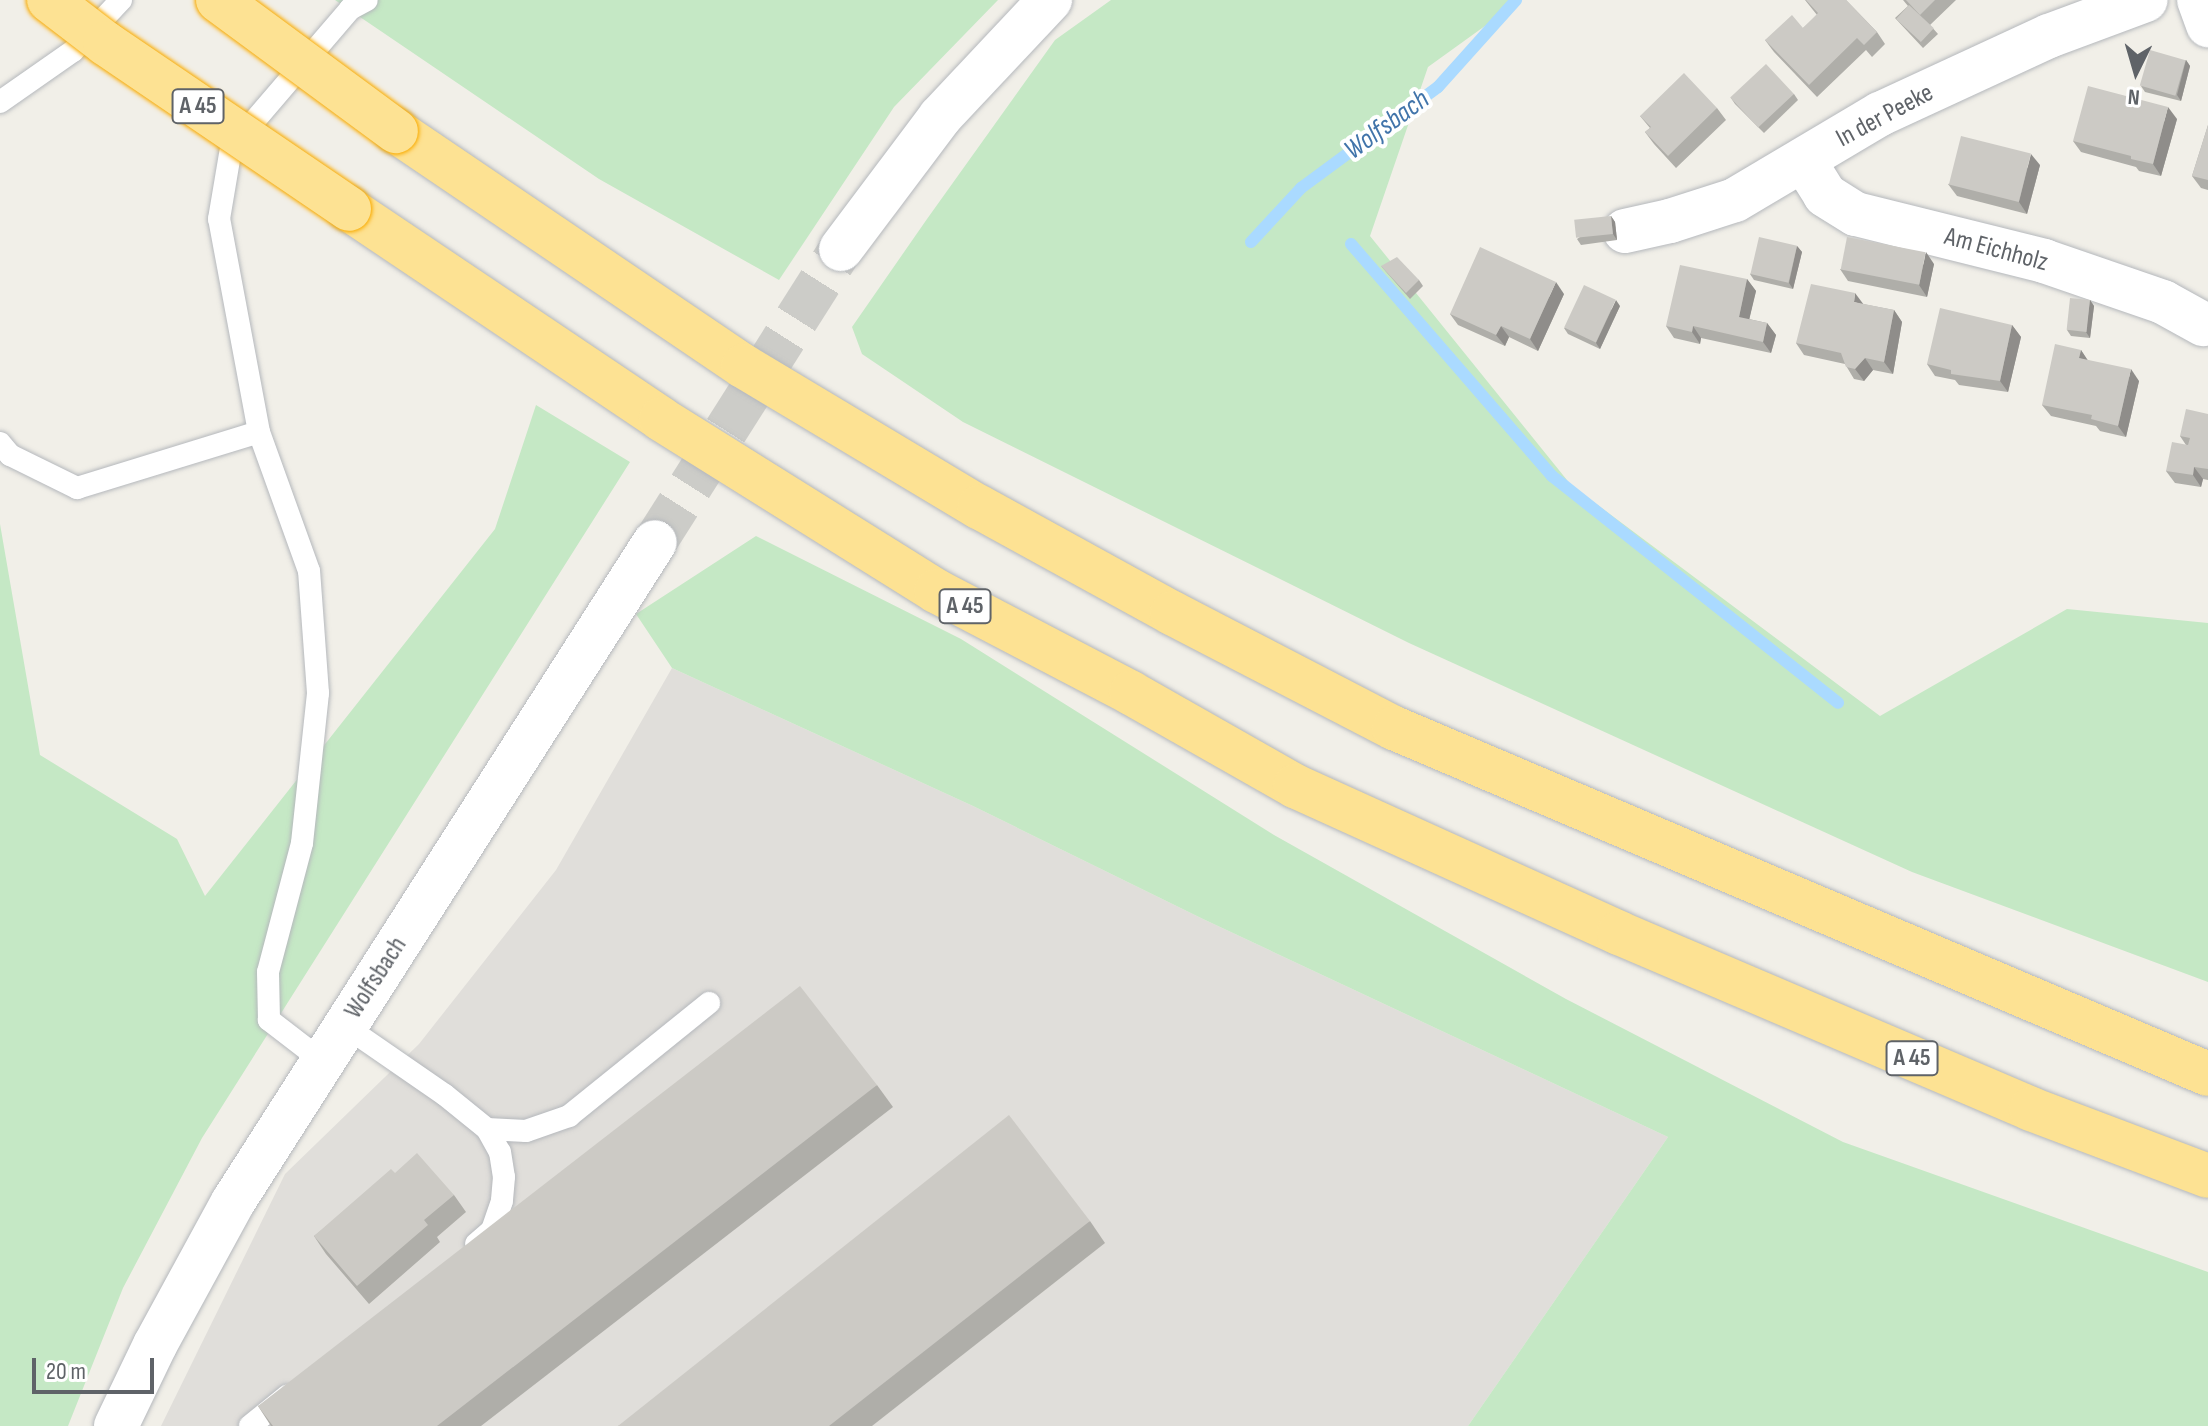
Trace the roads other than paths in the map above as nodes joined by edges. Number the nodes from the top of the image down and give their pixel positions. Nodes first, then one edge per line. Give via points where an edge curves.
1 (49, 0) edge
2 (121, 0) edge
3 (218, 0) edge
4 (367, 0) edge
5 (1050, 0) edge
6 (2146, 0) edge
7 (2199, 0) edge
8 (2208, 25) edge
9 (0, 102) edge
10 (1804, 161) junction
11 (1625, 231) dead end
12 (841, 249) tunnel mouth
13 (2203, 324) dead end
14 (259, 432) junction
15 (0, 443) edge
16 (655, 542) tunnel mouth
17 (709, 1003) dead end
18 (333, 1043) junction
19 (2208, 1074) edge
20 (487, 1129) junction
21 (2208, 1176) edge
22 (454, 1262) edge
23 (310, 1378) edge
24 (116, 1426) edge
25 (250, 1426) edge

1 - 21 highway, A 45, bridge via 661,419 936,591 1295,786 1648,946 2031,1109
2 - 9 lane via 73,51
3 - 19 highway, bridge via 396,131 743,366 979,507 1186,620 1394,728
4 - 14 lane via 350,9 231,148 219,219
5 - 12 main road via 940,117
6 - 10 main road, In der Peeke via 1880,114
7 - 8 main road
10 - 11 main road, In der Peeke via 1735,200
10 - 13 main road, Am Eichholz via 1825,195 1856,214 2044,261 2163,302
14 - 15 lane via 77,488 10,455
14 - 18 lane via 309,571 318,693 302,843 268,972 269,1020
16 - 18 main road, Wolfsbach
17 - 20 lane via 569,1116 526,1131
18 - 20 lane via 445,1095
18 - 24 main road, Wolfsbach via 233,1202
20 - 22 lane via 500,1152 502,1201 492,1230
23 - 25 lane

